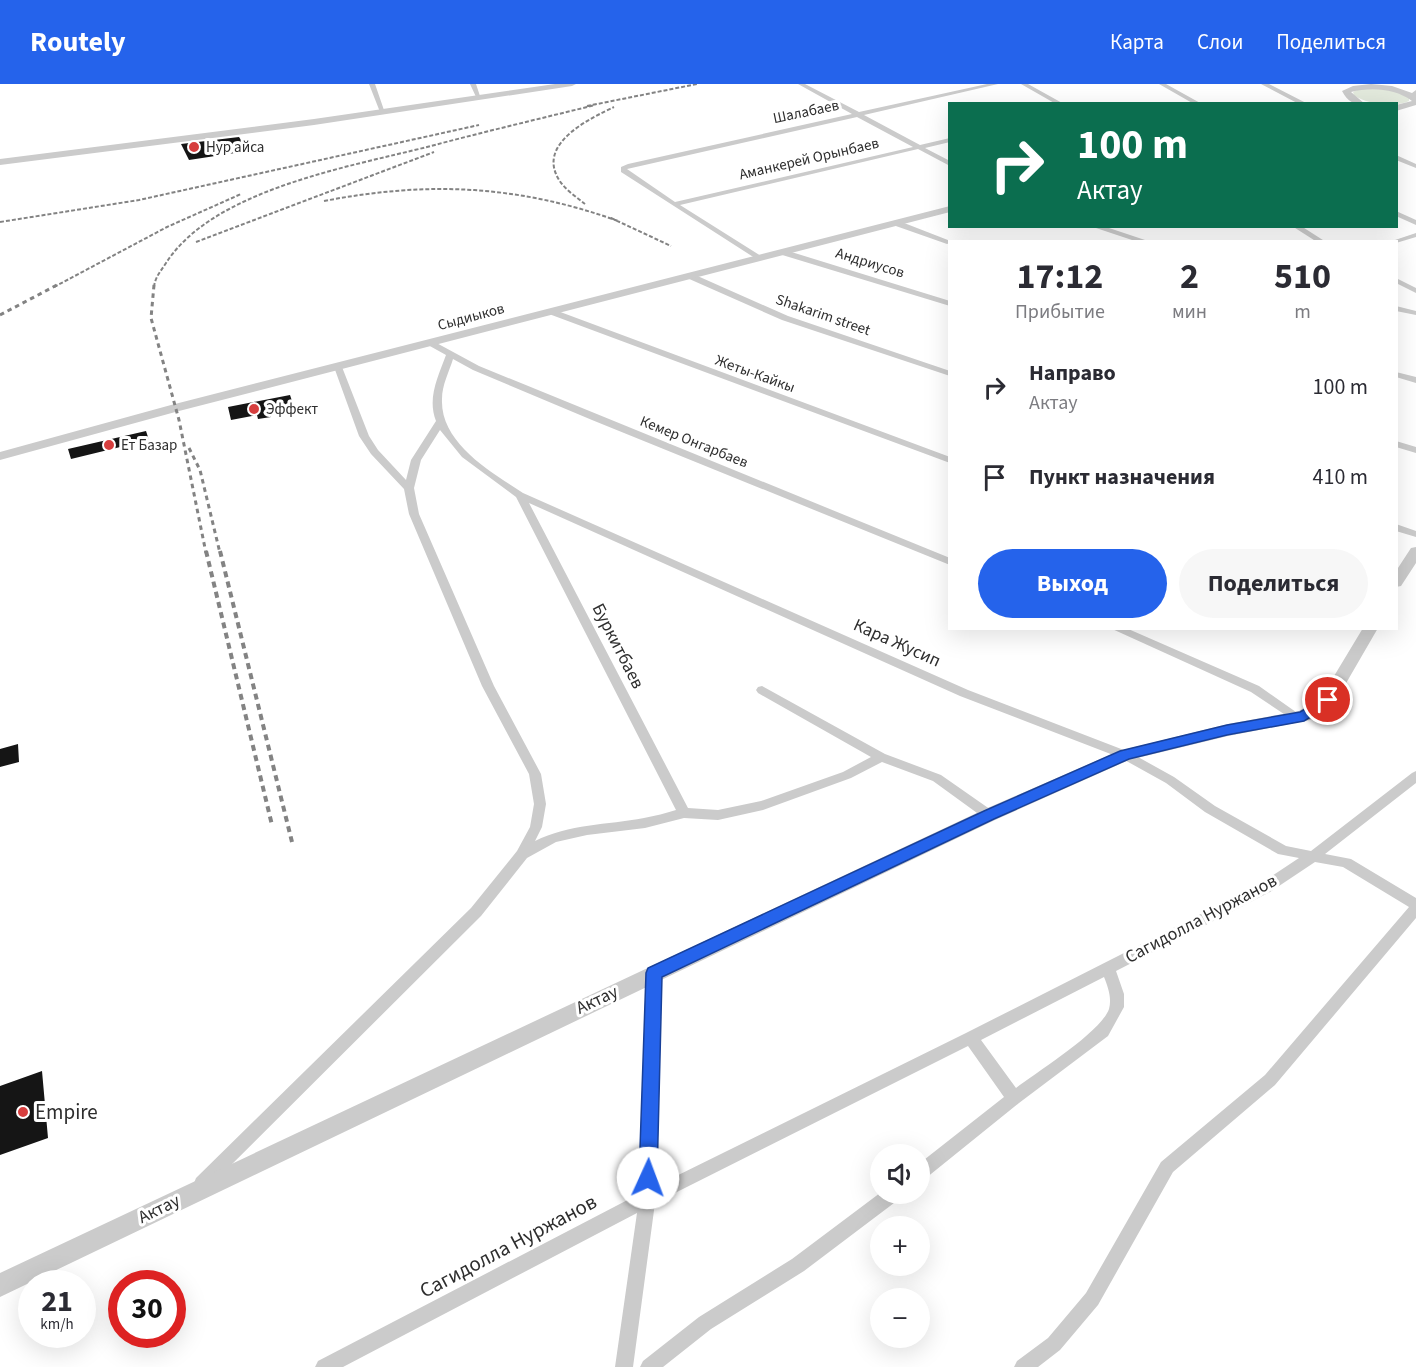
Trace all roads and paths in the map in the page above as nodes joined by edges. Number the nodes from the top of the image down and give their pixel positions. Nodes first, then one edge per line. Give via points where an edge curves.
1 (372, 84) edge
2 (473, 84) edge
3 (572, 84) edge
4 (801, 84) edge
5 (995, 84) edge
6 (1024, 84) edge
7 (1162, 84) edge
8 (1264, 84) edge
9 (1341, 84) edge
10 (1365, 84) edge
11 (1378, 86) junction
12 (1416, 87) edge
13 (1416, 92) edge
14 (479, 98) junction
15 (1345, 99) edge
16 (1057, 102) edge
17 (1194, 102) edge
18 (1301, 102) edge
19 (1416, 102) edge
20 (1398, 109) edge
21 (1398, 109) edge
22 (383, 112) junction
23 (1416, 113) edge
24 (857, 115) junction
25 (948, 140) edge
26 (917, 147) junction
27 (1398, 158) edge
28 (0, 162) edge
29 (948, 163) edge
30 (1416, 166) edge
31 (675, 204) junction
32 (948, 210) edge
33 (1398, 214) edge
34 (896, 223) junction
35 (1416, 223) edge
36 (1101, 228) edge
37 (1298, 228) edge
38 (1416, 235) edge
39 (1141, 240) edge
40 (1320, 240) edge
41 (1398, 240) edge
42 (948, 241) edge
43 (782, 252) junction
44 (758, 258) junction
45 (690, 276) junction
46 (1398, 281) edge
47 (1416, 291) edge
48 (948, 303) edge
49 (1398, 308) edge
50 (552, 312) junction
51 (1416, 313) edge
52 (431, 343) junction
53 (451, 354) junction
54 (338, 367) junction
55 (948, 373) edge
56 (1398, 375) edge
57 (1416, 380) edge
58 (441, 421) junction
59 (1398, 445) edge
60 (1416, 450) edge
61 (0, 456) edge
62 (948, 459) edge
63 (409, 488) junction
64 (520, 495) junction
65 (1398, 528) edge
66 (1416, 534) edge
67 (1416, 551) edge
68 (948, 561) edge
69 (1398, 580) edge
70 (1120, 630) edge
71 (1370, 630) edge
72 (762, 690) dead end
73 (1297, 717) junction
74 (1125, 755) junction
75 (881, 757) junction
76 (1416, 776) edge
77 (684, 813) junction
78 (989, 815) junction
79 (522, 854) junction
80 (1313, 856) junction
81 (1416, 906) edge
82 (1108, 968) junction
83 (654, 973) junction
84 (971, 1038) junction
85 (1014, 1098) junction
86 (930, 1165) edge
87 (192, 1193) junction
88 (647, 1199) junction
89 (879, 1204) edge
90 (0, 1285) edge
91 (324, 1367) edge
92 (624, 1367) edge
93 (649, 1367) edge
94 (1023, 1367) edge

1 - 22 street
2 - 14 street
3 - 14 street
4 - 24 street
5 - 24 street, Шалабаев
6 - 16 street
7 - 17 street
8 - 18 street
9 - 15 street
10 - 11 street
11 - 12 street
11 - 15 street via 1350,88
11 - 19 street via 1400,90
13 - 19 street
14 - 22 street
19 - 20 street
21 - 23 street
22 - 28 street
24 - 26 street
24 - 31 street, Шалабаев via 623,168
25 - 26 street, Аманкерей Орынбаев
26 - 29 street
26 - 31 street, Аманкерей Орынбаев
27 - 30 street
31 - 44 street
32 - 34 street, Сыдиыков
33 - 35 street
34 - 42 street
34 - 43 street, Сыдиыков
36 - 39 street
37 - 40 street
38 - 41 street
43 - 44 street, Сыдиыков
43 - 48 street, Андриусов
44 - 45 street, Сыдиыков
45 - 50 street, Сыдиыков
45 - 55 street, Shakarim street via 765,311
46 - 47 street
49 - 51 street
50 - 52 street, Сыдиыков
50 - 62 street, Жеты-Кайкы
52 - 53 street, Кемер Онгарбаев
52 - 54 street, Сыдиыков
53 - 58 street, Кара Жусип via 436,400
53 - 68 street, Кемер Онгарбаев via 585,414
54 - 61 street, Сыдиыков
54 - 63 street via 364,436
56 - 57 street
58 - 63 street via 416,460
58 - 64 street, Кара Жусип via 453,443
59 - 60 street
63 - 79 street via 414,514 488,686 535,774 540,804 536,827
64 - 74 street, Кара Жусип via 964,693
64 - 77 street, Буркитбаев
65 - 66 street
67 - 69 street
70 - 73 street via 1255,689
71 - 73 street, Актау via 1328,700
72 - 75 street
73 - 74 street, Актау
74 - 78 street, Актау
74 - 80 street, Кара Жусип via 1170,780 1210,810 1283,850
75 - 77 street via 847,775 763,805 718,815
75 - 78 street via 937,778
76 - 80 street, Сагидолла Нуржанов
77 - 79 street via 553,838
78 - 83 street, Актау
79 - 87 street via 476,912
80 - 81 street, Кара Жусип via 1346,863
80 - 82 street, Сагидолла Нуржанов via 1264,888
81 - 94 street via 1270,1080 1167,1167 1092,1299 1054,1344
82 - 84 street, Сагидолла Нуржанов
82 - 85 street via 1119,1006 1111,1020 1103,1031
83 - 87 street, Актау
83 - 88 street
84 - 85 street
84 - 88 street, Сагидолла Нуржанов
85 - 86 street
87 - 90 street, Актау
88 - 91 street, Сагидолла Нуржанов
88 - 92 street
89 - 93 street via 798,1264 705,1323

